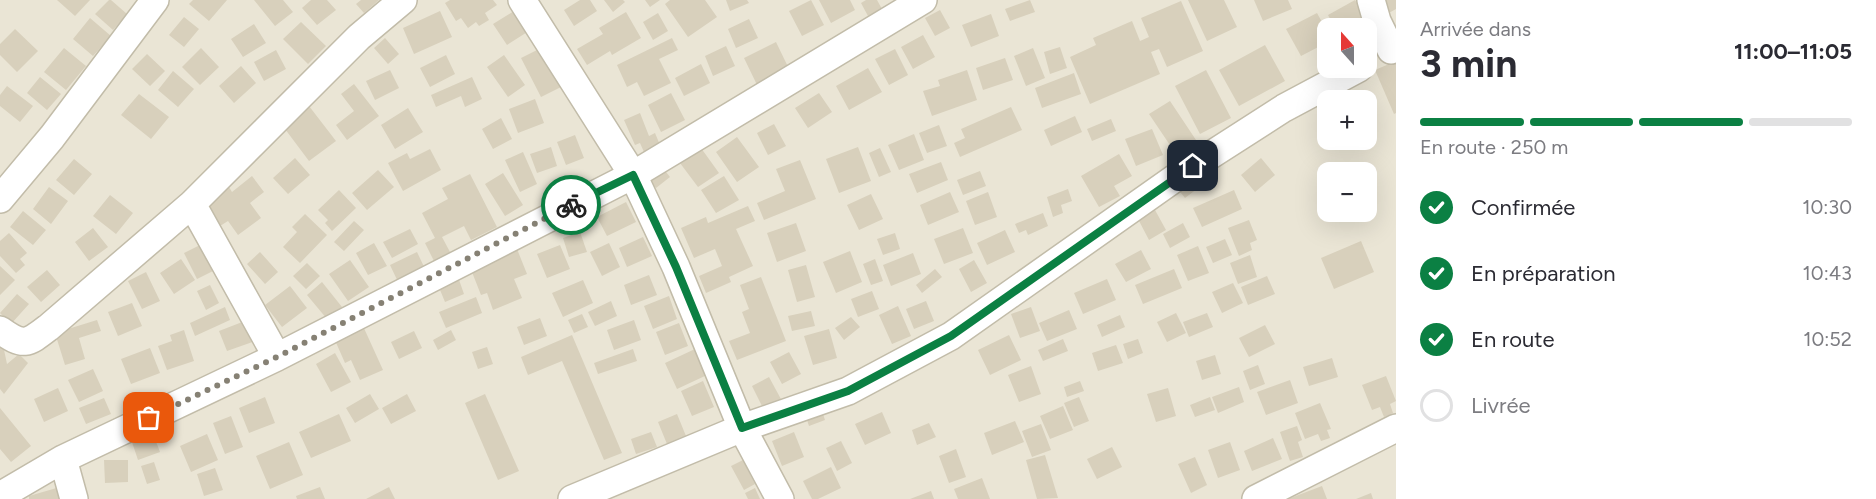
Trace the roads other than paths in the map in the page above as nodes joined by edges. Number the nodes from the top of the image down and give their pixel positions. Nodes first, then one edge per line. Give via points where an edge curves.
1 (155, 0) edge
2 (403, 0) edge
3 (522, 0) edge
4 (922, 0) edge
5 (1371, 0) edge
6 (1394, 49) edge
7 (1377, 58) edge
8 (1340, 78) edge
9 (633, 175) junction
10 (0, 199) edge
11 (192, 204) junction
12 (0, 330) edge
13 (277, 357) junction
14 (742, 428) junction
15 (1396, 429) edge
16 (63, 459) junction
17 (0, 496) edge
18 (74, 499) edge
19 (572, 499) edge
20 (780, 499) edge
21 (1256, 499) edge

1 - 10 street
2 - 11 street via 359,37
3 - 9 street
4 - 9 street
5 - 6 street via 1377,21
6 - 7 street
8 - 14 street via 1284,108 1175,178 951,336 848,391
9 - 13 street
9 - 14 street via 676,267
11 - 12 street via 36,338 16,342
11 - 13 street
13 - 16 street
14 - 19 street
14 - 20 street
15 - 21 street
16 - 17 street
16 - 18 street

